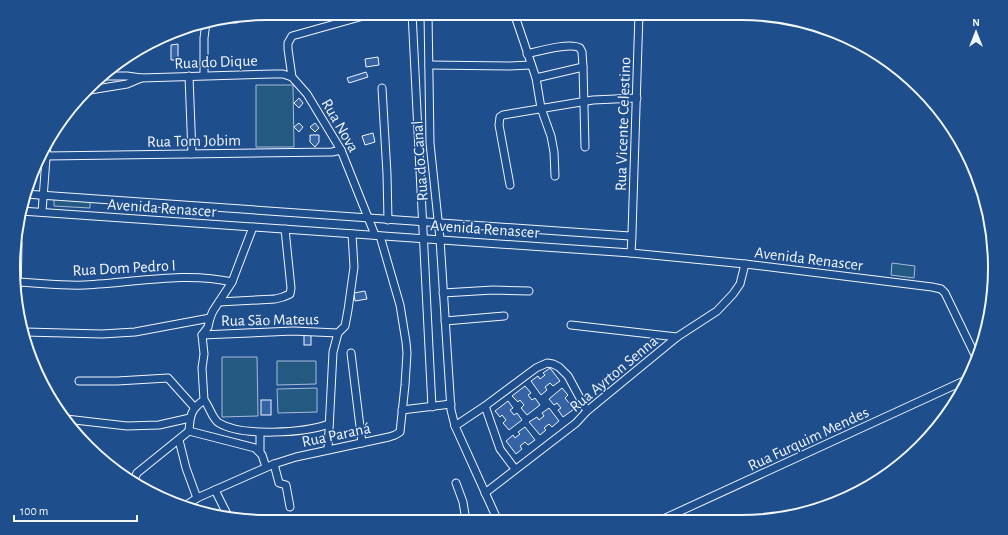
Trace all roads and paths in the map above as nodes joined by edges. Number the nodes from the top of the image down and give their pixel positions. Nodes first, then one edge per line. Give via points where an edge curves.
1 (349, 20) edge
2 (412, 20) edge
3 (428, 20) edge
4 (516, 20) edge
5 (639, 20) edge
6 (205, 28) edge
7 (527, 54) junction
8 (429, 65) junction
9 (531, 65) junction
10 (583, 66) junction
11 (204, 75) junction
12 (110, 76) edge
13 (189, 76) junction
14 (292, 77) junction
15 (141, 78) junction
16 (536, 78) junction
17 (382, 88) dead end
18 (95, 89) edge
19 (637, 98) junction
20 (583, 102) junction
21 (541, 108) junction
22 (585, 147) dead end
23 (341, 150) junction
24 (192, 154) junction
25 (47, 156) joint
26 (556, 176) dead end
27 (510, 185) dead end
28 (31, 194) edge
29 (43, 195) junction
30 (26, 211) edge
31 (42, 212) junction
32 (369, 219) junction
33 (388, 220) junction
34 (423, 222) junction
35 (438, 223) junction
36 (253, 227) junction
37 (285, 229) junction
38 (352, 234) junction
39 (377, 235) junction
40 (631, 235) junction
41 (423, 238) junction
42 (440, 239) junction
43 (631, 253) junction
44 (745, 264) junction
45 (21, 282) edge
46 (232, 282) junction
47 (529, 291) dead end
48 (443, 293) junction
49 (219, 302) junction
50 (504, 316) dead end
51 (210, 318) junction
52 (445, 321) junction
53 (570, 325) dead end
54 (28, 332) edge
55 (338, 333) junction
56 (202, 335) junction
57 (677, 337) junction
58 (973, 352) edge
59 (351, 353) dead end
60 (79, 380) dead end
61 (959, 383) edge
62 (204, 400) junction
63 (450, 404) junction
64 (485, 406) junction
65 (194, 407) junction
66 (432, 407) junction
67 (402, 410) junction
68 (587, 411) junction
69 (190, 418) junction
70 (72, 420) edge
71 (402, 420) joint
72 (329, 424) junction
73 (455, 426) junction
74 (189, 431) junction
75 (260, 433) junction
76 (179, 440) junction
77 (362, 443) junction
78 (328, 449) junction
79 (260, 452) junction
80 (274, 464) junction
81 (266, 467) junction
82 (515, 469) junction
83 (135, 476) edge
84 (456, 483) dead end
85 (215, 490) junction
86 (485, 493) junction
87 (197, 498) junction
88 (190, 503) edge
89 (290, 507) dead end
90 (225, 511) edge
91 (465, 515) edge
92 (495, 515) edge
93 (672, 515) edge

1 - 14 street via 292,36 288,43
2 - 34 street
3 - 8 street, Rua do Canal
4 - 7 street
5 - 19 street, Rua Vicente Celestino
6 - 11 street
7 - 9 street
7 - 10 street via 565,46 578,46 582,52
8 - 9 street
8 - 35 street, Rua do Canal via 430,143
9 - 16 street
10 - 16 street
10 - 20 street
11 - 13 street, Rua do Dique
11 - 14 street, Rua do Dique via 283,74
12 - 15 street, Rua do Dique
13 - 15 street, Rua do Dique
13 - 24 street
14 - 23 street, Rua Nova via 307,94
15 - 18 street, Rua do Dique via 127,84
16 - 21 street
17 - 33 street
19 - 20 street
19 - 40 street, Rua Vicente Celestino
20 - 21 street
20 - 22 street
21 - 26 street via 551,136
21 - 27 street via 500,117 499,125
23 - 24 street, Rua Tom Jobim
23 - 32 street, Rua Nova
24 - 25 street, Rua Tom Jobim
25 - 29 street
28 - 29 street, Avenida Renascer
29 - 31 street
29 - 32 street, Avenida Renascer
30 - 31 street, Avenida Renascer
31 - 36 street, Avenida Renascer
32 - 33 street, Avenida Renascer
32 - 39 street, Rua Nova
33 - 34 street, Avenida Renascer
34 - 35 street, Avenida Renascer
34 - 41 street
35 - 40 street, Avenida Renascer via 628,237
35 - 42 street, Rua do Canal
36 - 37 street, Avenida Renascer
36 - 46 street
37 - 38 street, Avenida Renascer
37 - 49 street via 290,294 275,299
38 - 39 street, Avenida Renascer
38 - 55 street via 354,267 345,326
39 - 41 street, Avenida Renascer
39 - 67 street, Rua Nova via 400,305 406,342
40 - 43 street, Rua Vicente Celestino
41 - 42 street, Avenida Renascer
41 - 66 street
42 - 43 street, Avenida Renascer
42 - 48 street, Rua do Canal
43 - 44 street, Avenida Renascer
44 - 57 street, Rua Ayrton Senna via 740,284 726,302 717,311
44 - 58 street, Avenida Renascer via 941,289
45 - 46 street, Rua Dom Pedro I via 84,285 195,277
46 - 49 street
47 - 48 street
48 - 52 street, Rua do Canal
49 - 51 street
50 - 52 street
51 - 54 street via 135,332
51 - 56 street via 208,327
52 - 63 street, Rua do Canal
53 - 57 street
55 - 56 street, Rua São Mateus via 293,331
55 - 72 street via 333,352
56 - 62 street
57 - 68 street, Rua Ayrton Senna
59 - 77 street
60 - 65 street via 168,378
61 - 93 street, Rua Furquim Mendes
62 - 65 street
62 - 75 street via 217,423
63 - 66 street
63 - 73 street, Rua do Canal
64 - 68 street via 536,368 547,363 559,367 568,376
64 - 73 street
64 - 82 street via 500,449
65 - 69 street
66 - 67 street
67 - 71 street, Rua Nova
68 - 82 street, Rua Ayrton Senna via 576,424
69 - 70 street via 159,425 127,426
69 - 74 street
71 - 77 street, Rua Paraná via 400,432 395,435
72 - 75 street via 304,430
72 - 78 street
73 - 86 street, Rua do Canal
74 - 76 street
74 - 79 street via 251,447
75 - 79 street
76 - 83 street
76 - 87 street
77 - 78 street, Rua Paraná
78 - 80 street, Rua Paraná
79 - 81 street
80 - 81 street, Rua Paraná
80 - 89 street via 279,483 286,485
81 - 85 street, Rua Paraná
82 - 86 street, Rua Ayrton Senna
84 - 91 street
85 - 87 street, Rua Paraná
85 - 90 street
86 - 92 street, Rua do Canal
87 - 88 street, Rua Paraná

